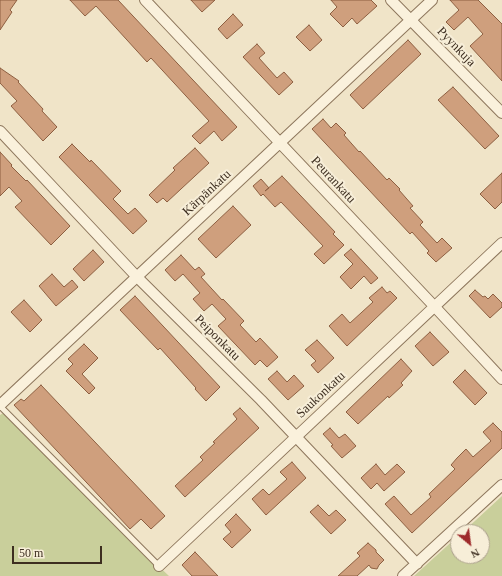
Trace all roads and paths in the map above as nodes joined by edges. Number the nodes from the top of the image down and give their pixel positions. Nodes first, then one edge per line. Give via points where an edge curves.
1 (145, 0) edge
2 (392, 0) edge
3 (432, 0) edge
4 (411, 20) junction
5 (502, 113) edge
6 (0, 131) edge
7 (280, 143) junction
8 (502, 243) edge
9 (137, 277) junction
10 (434, 306) junction
11 (502, 379) edge
12 (0, 406) edge
13 (296, 437) junction
14 (502, 485) edge
15 (417, 564) junction
16 (159, 566) joint
17 (403, 576) edge

1 - 7 street, Peurankatu
2 - 4 street, Pyynkuja
3 - 4 street, Kärpänkatu
4 - 5 street, Pyynkuja
4 - 7 street, Kärpänkatu
6 - 9 street, Peiponkatu
7 - 9 street, Kärpänkatu
7 - 10 street, Peurankatu
8 - 10 street, Saukonkatu
9 - 12 street, Kärpänkatu
9 - 13 street, Peiponkatu
10 - 11 street, Peurankatu
10 - 13 street, Saukonkatu
12 - 16 lane
13 - 15 street, Peiponkatu
13 - 16 street, Saukonkatu
14 - 15 street
15 - 17 street

